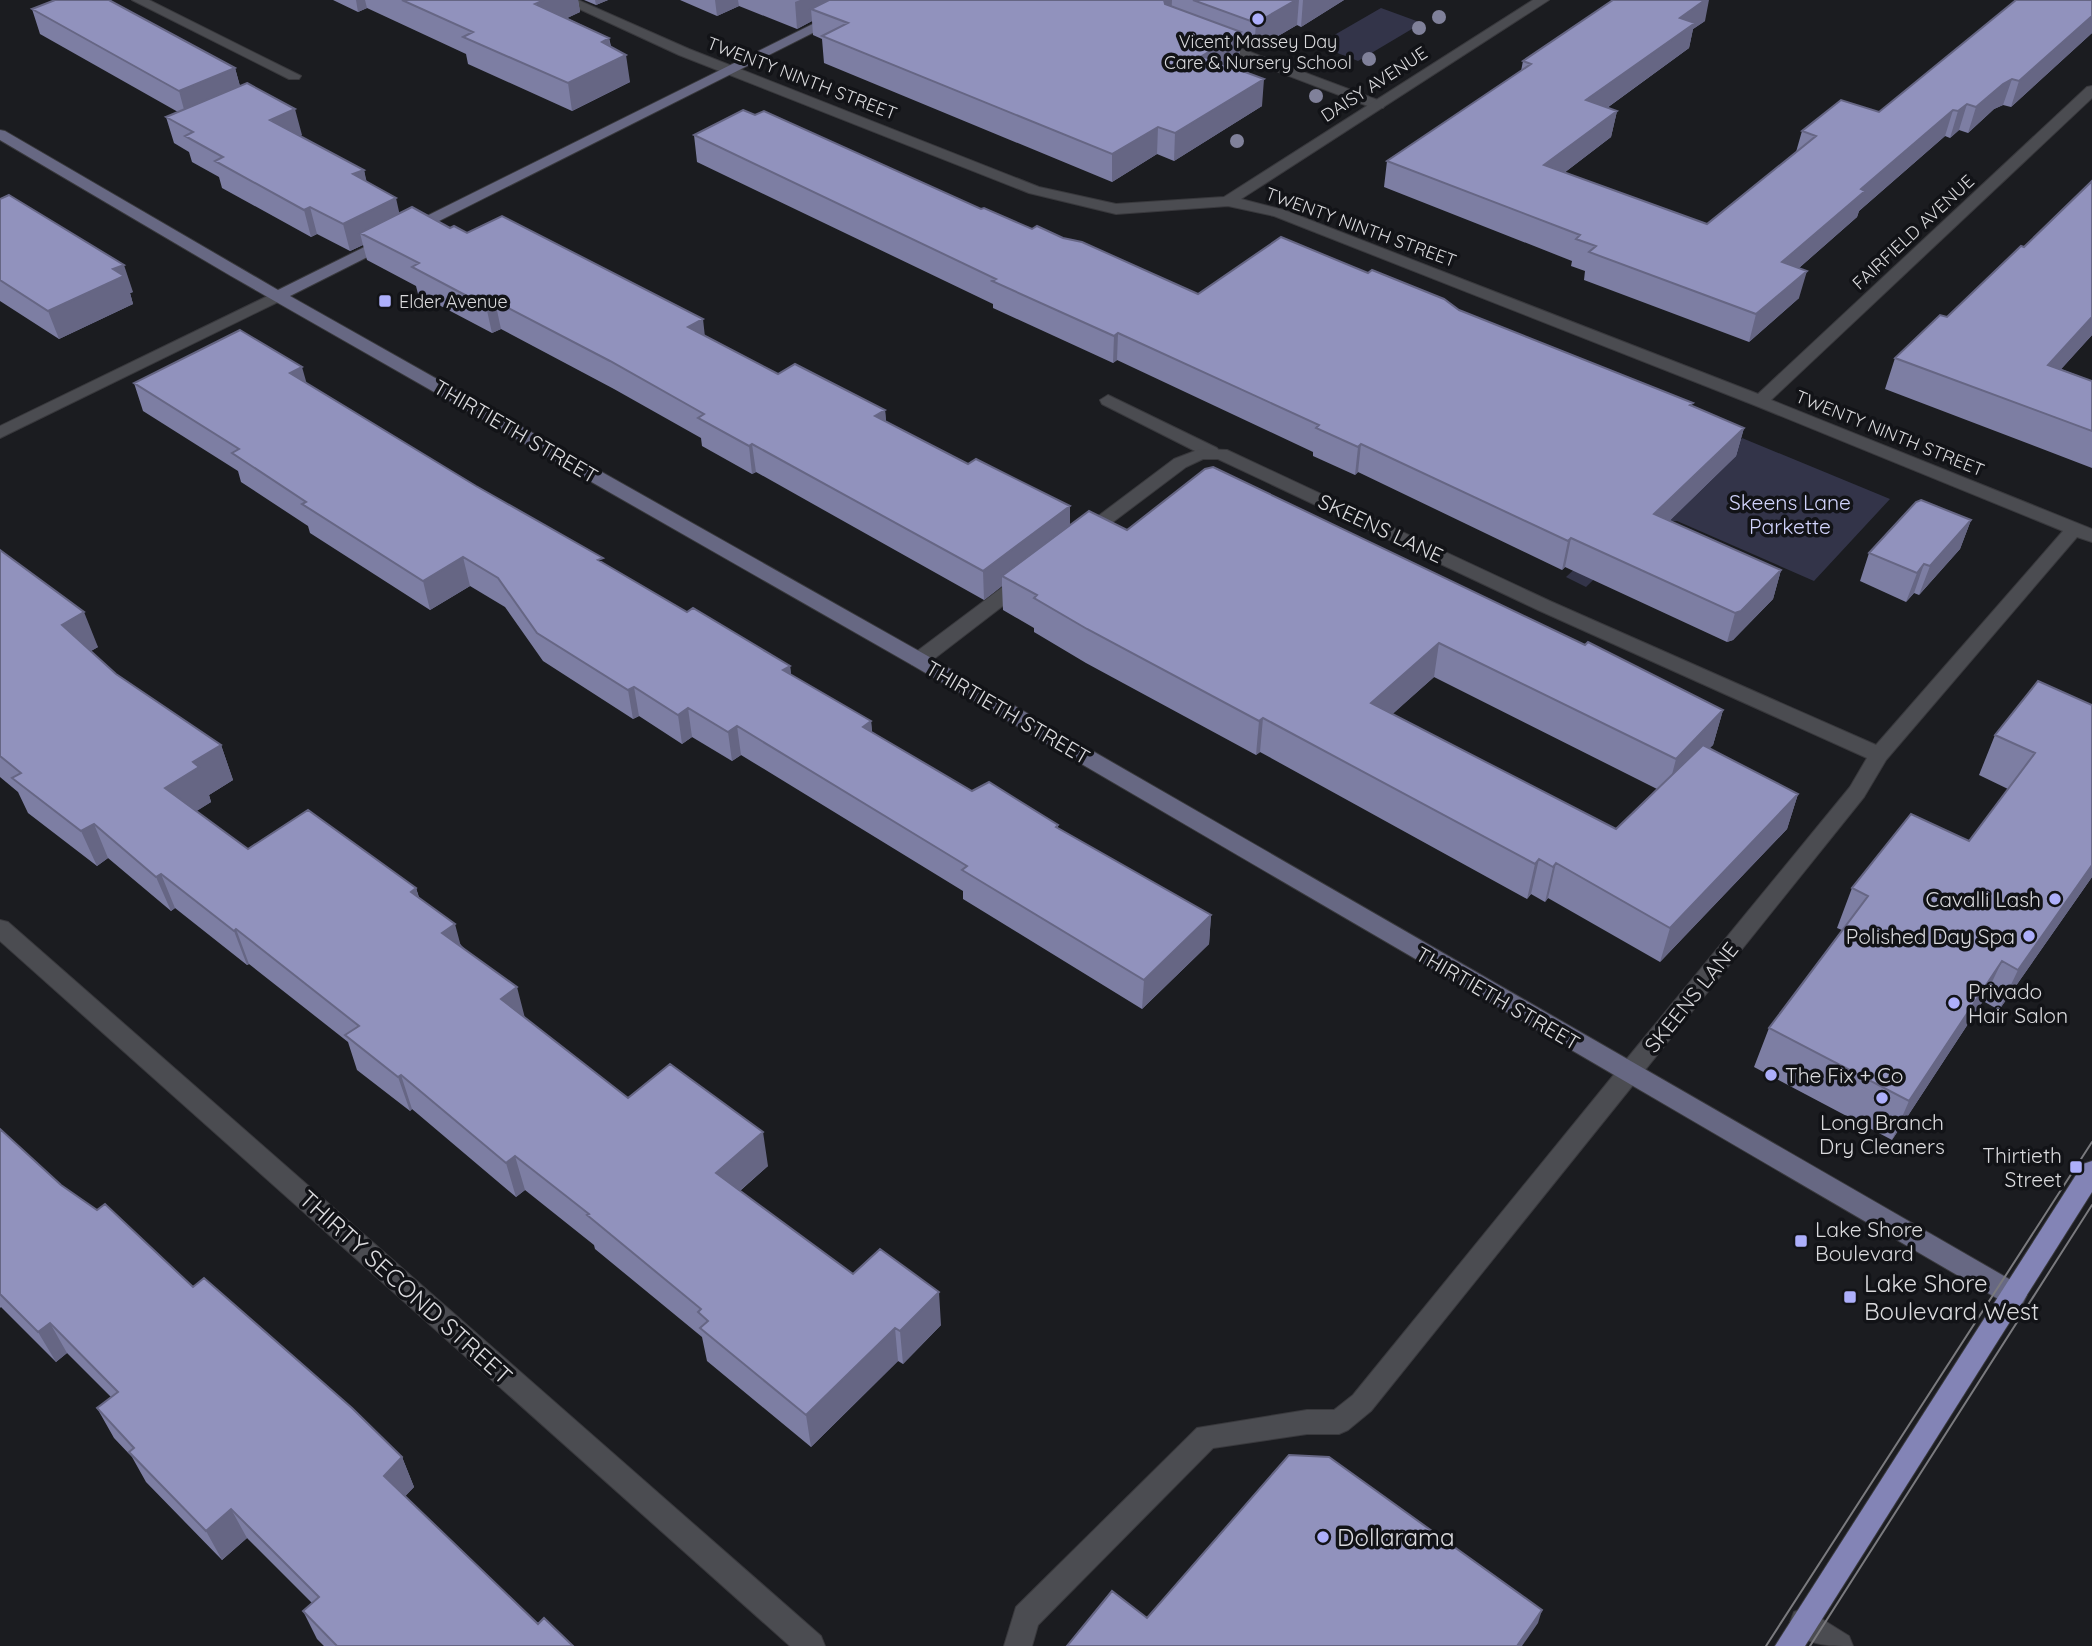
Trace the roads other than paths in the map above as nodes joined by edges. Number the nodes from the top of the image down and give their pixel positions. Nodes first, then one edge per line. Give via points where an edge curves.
1 (139, 0) edge
2 (567, 0) edge
3 (871, 0) edge
4 (1542, 0) edge
5 (1195, 35) edge
6 (728, 70) junction
7 (294, 76) dead end
8 (2092, 90) edge
9 (1378, 105) junction
10 (0, 134) edge
11 (1228, 201) junction
12 (278, 296) junction
13 (1108, 400) dead end
14 (1760, 401) junction
15 (0, 433) edge
16 (1211, 452) junction
17 (2083, 532) edge
18 (1071, 545) edge
19 (1039, 569) edge
20 (919, 660) junction
21 (1879, 755) junction
22 (0, 928) edge
23 (1629, 1073) junction
24 (2092, 1171) edge
25 (2014, 1295) junction
26 (1804, 1622) junction
27 (811, 1646) edge
28 (1018, 1646) edge
29 (1789, 1646) edge
30 (1839, 1646) edge

1 - 7 street
2 - 6 street, TWENTY NINTH STREET
3 - 6 street
4 - 9 street, DAISY AVENUE
5 - 9 street
6 - 11 street, TWENTY NINTH STREET via 1034,190 1116,209
6 - 12 street
8 - 14 street, FAIRFIELD AVENUE
9 - 11 street, DAISY AVENUE
10 - 12 street, THIRTIETH STREET
11 - 14 street, TWENTY NINTH STREET via 1279,213
12 - 15 street
12 - 20 street, THIRTIETH STREET
13 - 16 street, SKEENS LANE
14 - 17 street, TWENTY NINTH STREET
16 - 18 street via 1180,463
16 - 21 street, SKEENS LANE
17 - 21 street, SKEENS LANE
19 - 20 street
20 - 23 street, THIRTIETH STREET
21 - 23 street, SKEENS LANE via 1857,792
22 - 27 street, THIRTY SECOND STREET
23 - 25 street, THIRTIETH STREET
23 - 28 street, SKEENS LANE via 1362,1403 1339,1422 1307,1422 1206,1437 1026,1617
24 - 25 main road
25 - 26 main road
26 - 29 main road
26 - 30 street

